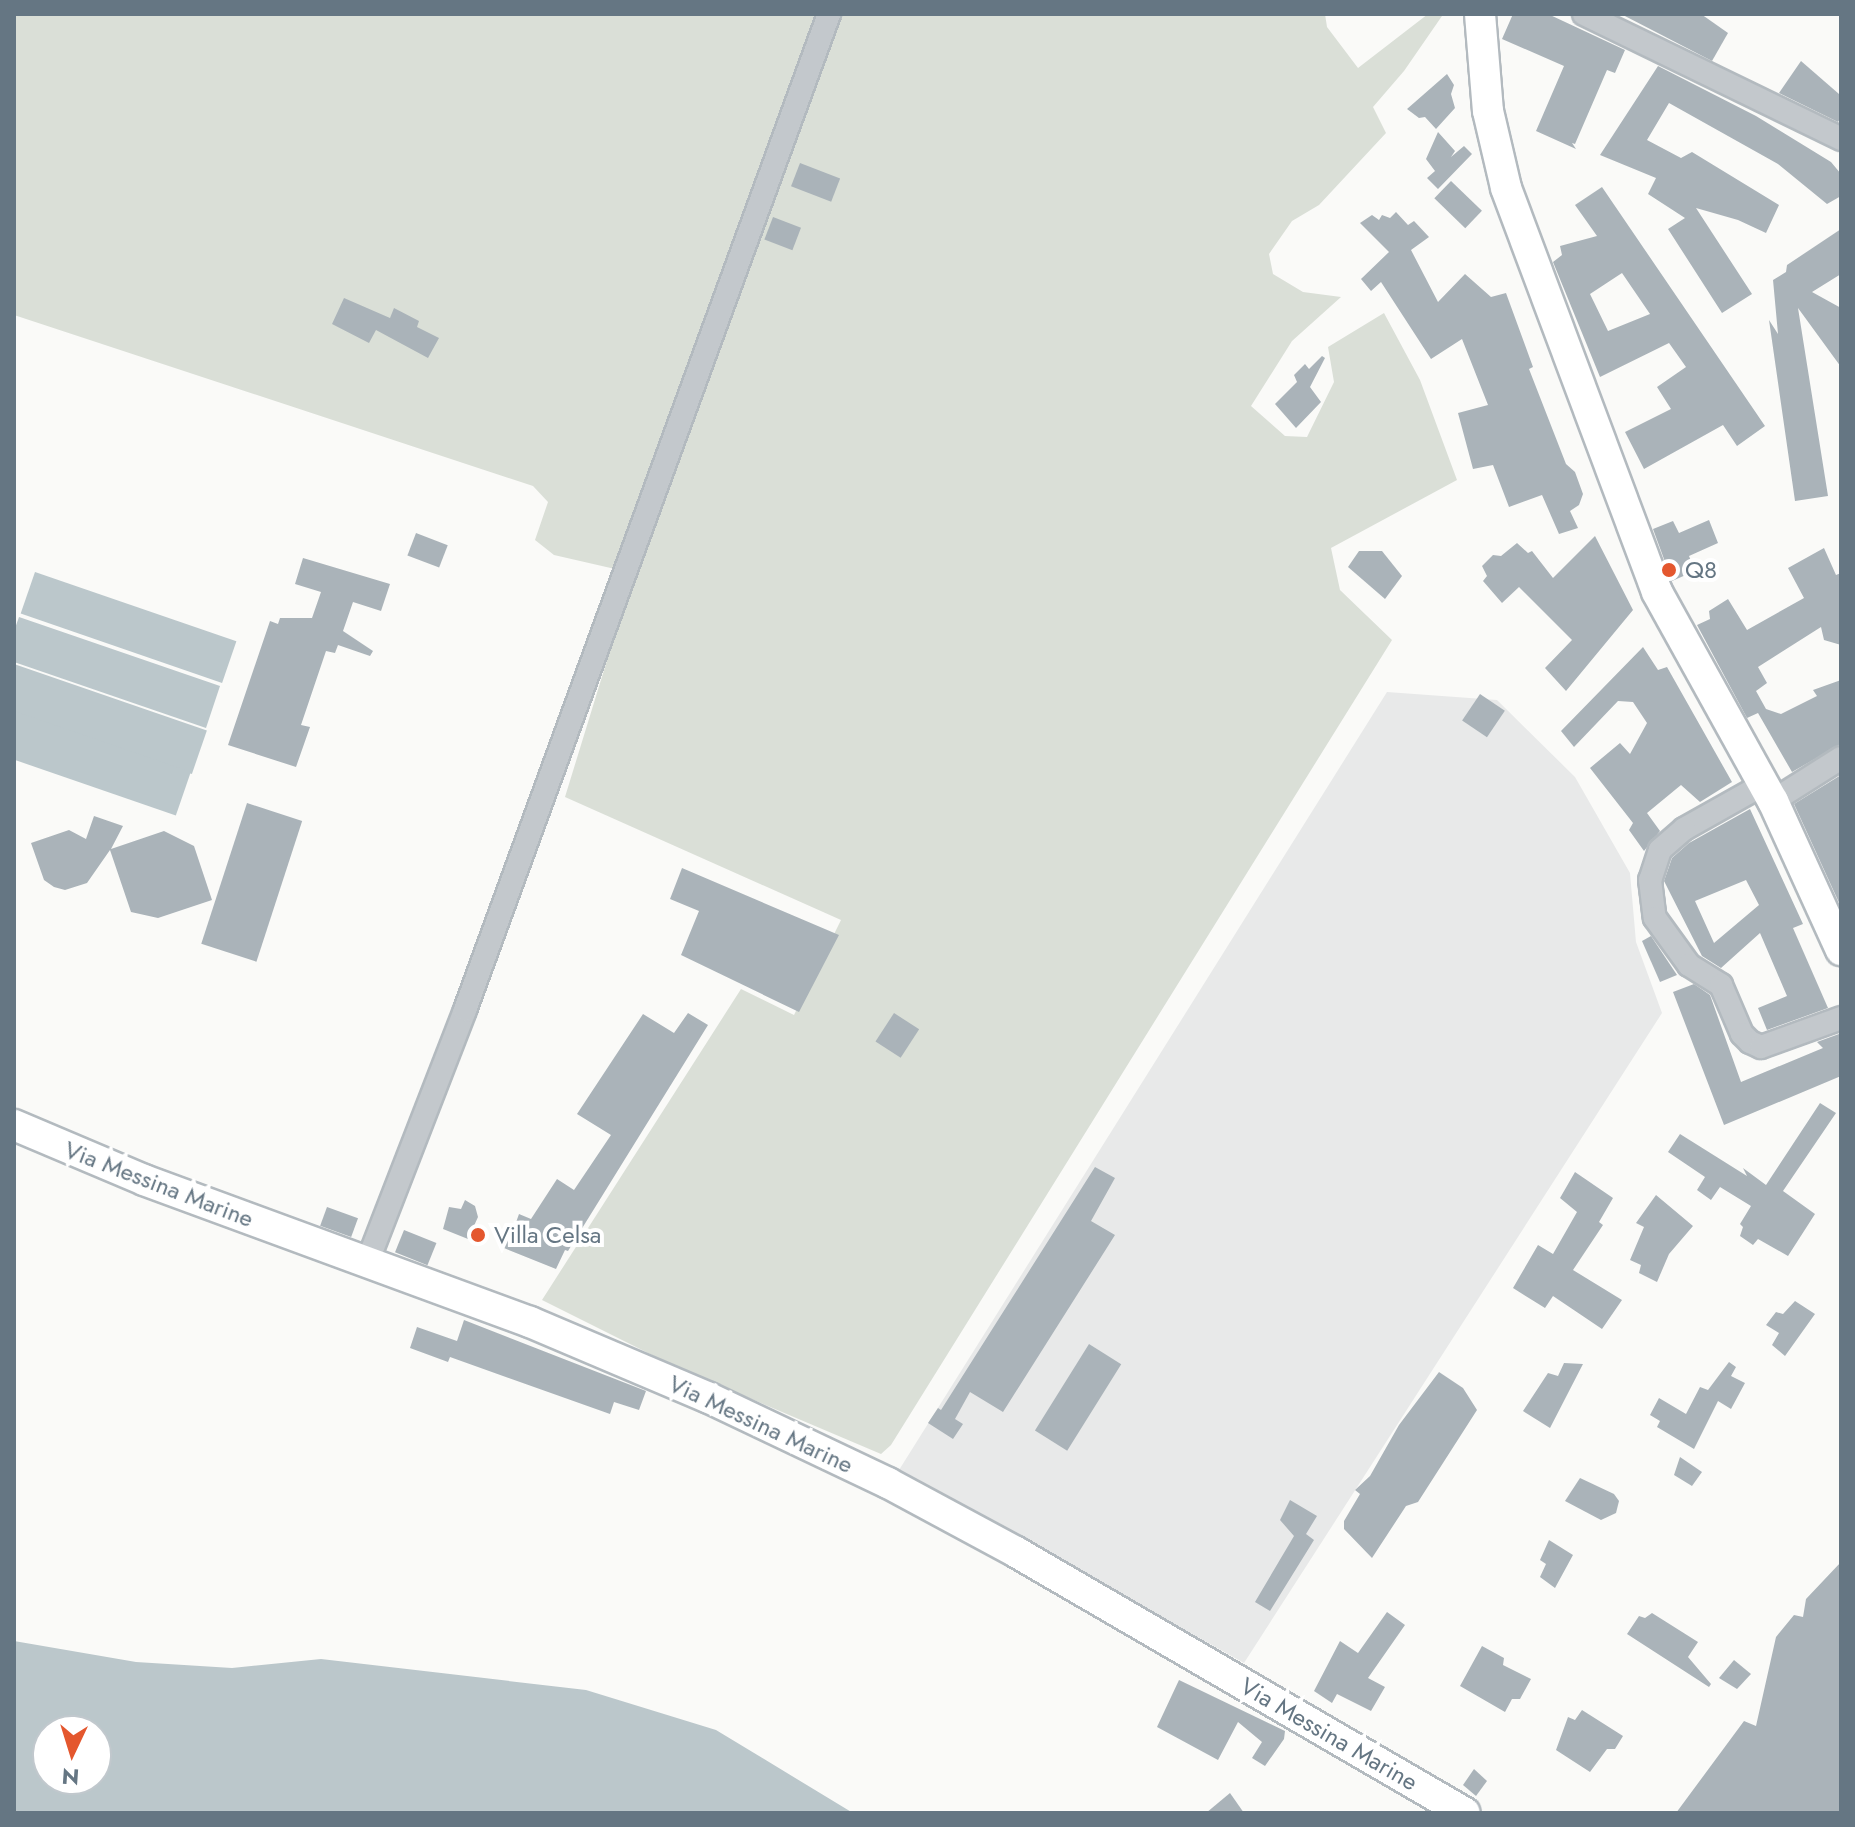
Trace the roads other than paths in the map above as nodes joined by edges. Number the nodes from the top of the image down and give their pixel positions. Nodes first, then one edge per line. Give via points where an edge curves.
1 (829, 14) edge
2 (1480, 14) edge
3 (1584, 14) edge
4 (1841, 139) edge
5 (1841, 758) edge
6 (1768, 793) junction
7 (1841, 950) edge
8 (1841, 1018) edge
9 (14, 1125) edge
10 (367, 1263) junction
11 (1465, 1813) edge

1 - 10 street via 465,1010
2 - 6 main road via 1488,111 1506,188 1533,267 1657,592
3 - 4 street
5 - 6 street
6 - 7 main road
6 - 8 street via 1684,829 1660,850 1650,880 1655,918 1689,965 1721,985 1750,1042 1761,1047
9 - 10 main road, Via Messina Marine
10 - 11 main road, Via Messina Marine via 530,1322 709,1398 888,1483

